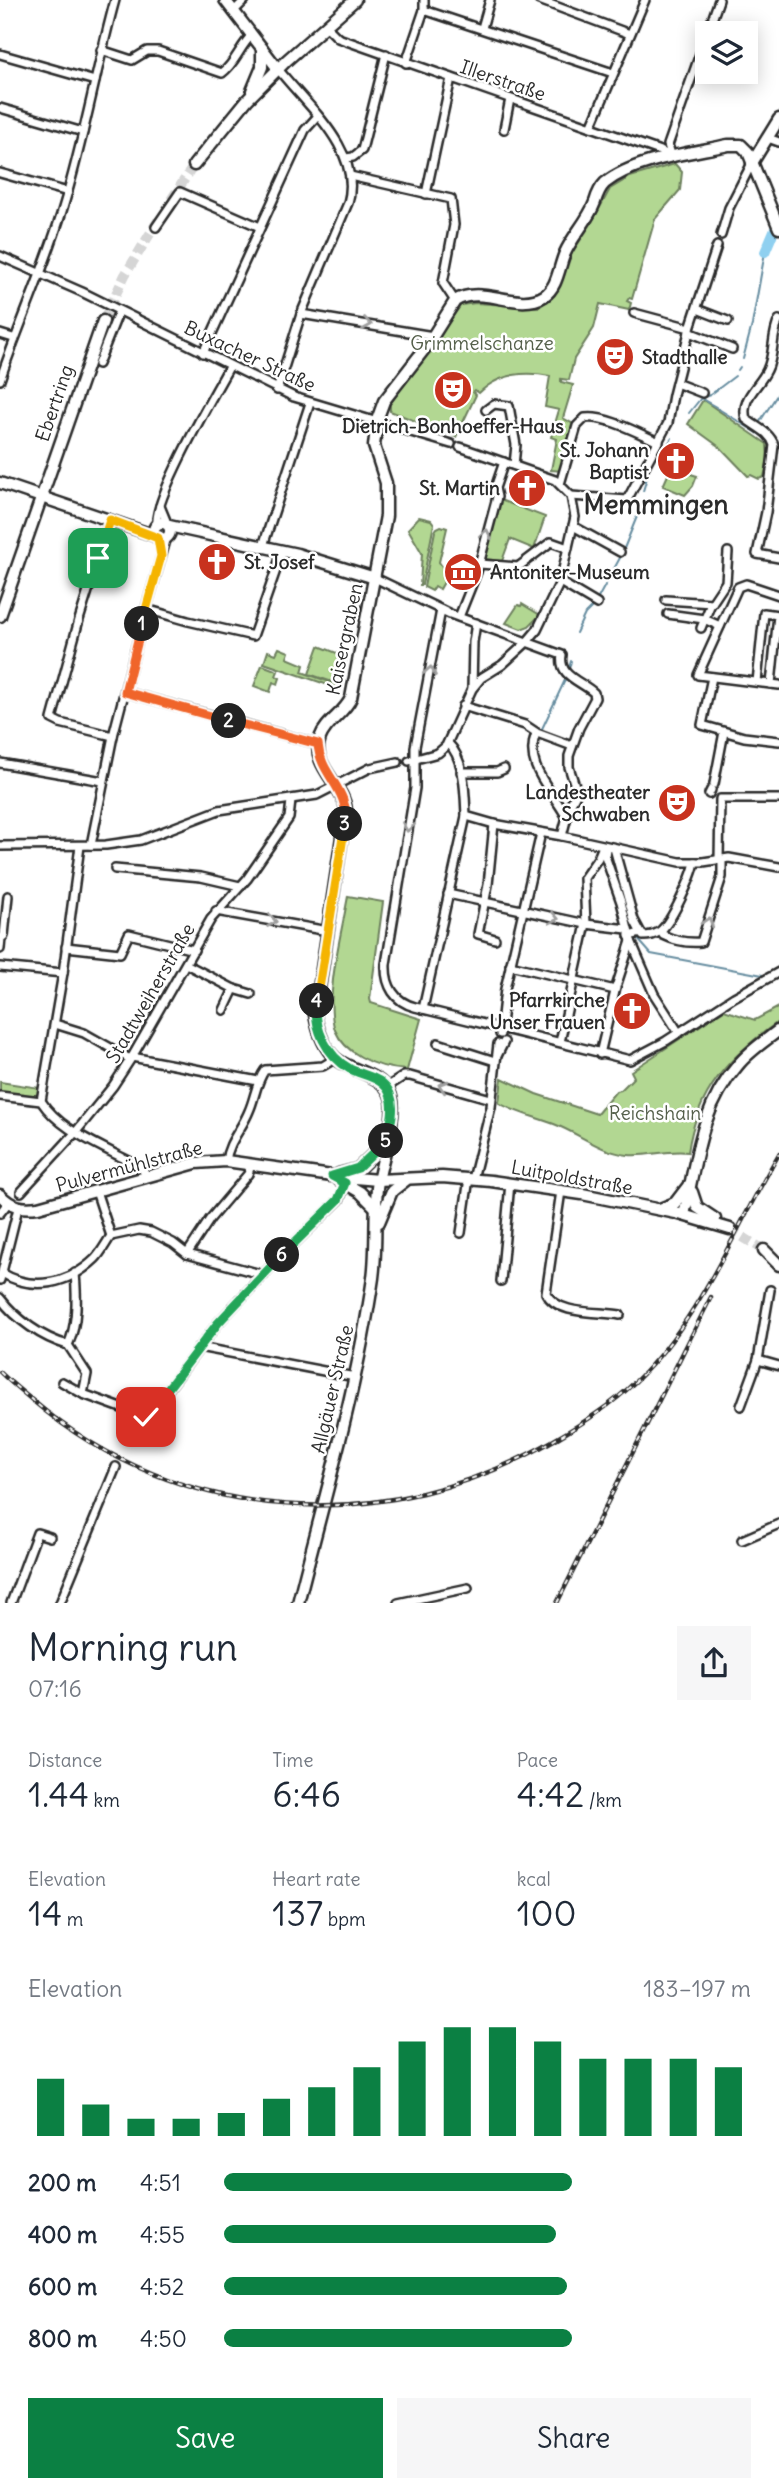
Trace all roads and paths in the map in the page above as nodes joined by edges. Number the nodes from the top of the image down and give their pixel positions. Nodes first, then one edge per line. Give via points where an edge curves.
1 (115, 0) edge
2 (225, 0) edge
3 (245, 0) edge
4 (355, 0) edge
5 (424, 0) edge
6 (490, 0) edge
7 (540, 0) edge
8 (645, 0) edge
9 (719, 0) edge
10 (424, 10) junction
11 (234, 11) junction
12 (326, 26) junction
13 (482, 28) junction
14 (252, 34) junction
15 (630, 34) junction
16 (262, 48) junction
17 (102, 50) junction
18 (0, 54) edge
19 (386, 54) junction
20 (406, 63) junction
21 (278, 69) junction
22 (613, 73) junction
23 (451, 78) junction
24 (95, 81) junction
25 (510, 99) junction
26 (247, 100) junction
27 (0, 107) edge
28 (317, 117) junction
29 (779, 119) edge
30 (591, 127) junction
31 (504, 129) dead end
32 (83, 132) junction
33 (768, 138) junction
34 (779, 142) edge
35 (346, 158) junction
36 (673, 158) junction
37 (752, 163) junction
38 (194, 165) tunnel mouth
39 (0, 173) edge
40 (350, 176) junction
41 (68, 192) junction
42 (426, 194) junction
43 (778, 225) edge
44 (156, 227) tunnel mouth
45 (260, 227) junction
46 (721, 235) dead end
47 (717, 247) dead end
48 (0, 256) edge
49 (41, 273) junction
50 (455, 301) junction
51 (697, 309) junction
52 (119, 310) junction
53 (634, 313) dead end
54 (300, 314) junction
55 (779, 320) edge
56 (103, 321) tunnel mouth
57 (727, 321) dead end
58 (690, 330) junction
59 (0, 334) edge
60 (433, 336) junction
61 (13, 338) junction
62 (732, 349) dead end
63 (203, 354) junction
64 (98, 364) dead end
65 (229, 367) junction
66 (0, 380) edge
67 (676, 383) junction
68 (277, 390) junction
69 (702, 394) dead end
70 (310, 403) junction
71 (486, 410) dead end
72 (376, 420) junction
73 (659, 442) junction
74 (451, 443) dead end
75 (460, 447) dead end
76 (504, 462) junction
77 (514, 465) junction
78 (770, 477) junction
79 (779, 479) edge
80 (0, 483) edge
81 (560, 484) junction
82 (571, 496) junction
83 (41, 497) junction
84 (110, 520) junction
85 (573, 526) junction
86 (162, 531) junction
87 (263, 546) junction
88 (568, 548) junction
89 (283, 550) junction
90 (620, 552) dead end
91 (728, 552) dead end
92 (779, 558) edge
93 (480, 564) junction
94 (375, 578) junction
95 (559, 582) junction
96 (779, 595) edge
97 (666, 600) dead end
98 (596, 603) dead end
99 (712, 603) junction
100 (146, 609) junction
101 (441, 610) junction
102 (668, 614) dead end
103 (778, 614) edge
104 (0, 616) edge
105 (459, 617) junction
106 (704, 619) junction
107 (476, 624) junction
108 (720, 626) junction
109 (701, 628) dead end
110 (526, 643) junction
111 (712, 677) junction
112 (757, 682) junction
113 (775, 684) edge
114 (472, 689) junction
115 (125, 692) junction
116 (463, 706) junction
117 (724, 732) junction
118 (539, 734) junction
119 (113, 736) junction
120 (779, 741) edge
121 (448, 743) junction
122 (318, 744) junction
123 (572, 746) junction
124 (412, 760) junction
125 (398, 762) dead end
126 (0, 763) edge
127 (504, 769) dead end
128 (461, 772) junction
129 (103, 780) junction
130 (336, 785) junction
131 (711, 789) dead end
132 (779, 799) edge
133 (291, 801) junction
134 (568, 813) junction
135 (466, 816) junction
136 (494, 824) junction
137 (544, 833) junction
138 (562, 836) junction
139 (91, 845) junction
140 (0, 846) edge
141 (80, 846) junction
142 (608, 847) junction
143 (721, 859) junction
144 (695, 862) junction
145 (779, 867) edge
146 (115, 869) dead end
147 (240, 886) junction
148 (448, 894) junction
149 (8, 896) dead end
150 (484, 901) junction
151 (216, 911) junction
152 (523, 911) junction
153 (586, 924) junction
154 (327, 931) junction
155 (661, 931) junction
156 (633, 935) junction
157 (495, 939) dead end
158 (66, 947) junction
159 (0, 949) edge
160 (194, 950) junction
161 (186, 964) junction
162 (510, 965) junction
163 (0, 967) edge
164 (63, 973) junction
165 (777, 973) edge
166 (575, 979) junction
167 (234, 989) junction
168 (615, 990) junction
169 (251, 994) dead end
170 (423, 1009) junction
171 (224, 1010) dead end
172 (55, 1024) junction
173 (779, 1030) edge
174 (679, 1033) junction
175 (501, 1037) junction
176 (560, 1042) junction
177 (438, 1043) dead end
178 (600, 1054) junction
179 (131, 1058) junction
180 (335, 1058) junction
181 (495, 1060) junction
182 (258, 1081) junction
183 (387, 1087) junction
184 (0, 1097) edge
185 (491, 1099) junction
186 (41, 1101) junction
187 (75, 1133) junction
188 (386, 1142) junction
189 (226, 1161) junction
190 (251, 1165) junction
191 (147, 1175) junction
192 (332, 1176) junction
193 (471, 1179) junction
194 (378, 1180) junction
195 (406, 1180) junction
196 (345, 1183) junction
197 (510, 1184) junction
198 (690, 1184) junction
199 (96, 1191) junction
200 (561, 1191) junction
201 (21, 1192) dead end
202 (0, 1195) edge
203 (8, 1203) junction
204 (18, 1208) junction
205 (376, 1208) junction
206 (656, 1210) junction
207 (0, 1213) edge
208 (684, 1215) junction
209 (377, 1226) junction
210 (461, 1233) dead end
211 (111, 1236) junction
212 (764, 1250) tunnel mouth
213 (187, 1254) junction
214 (779, 1265) edge
215 (75, 1273) junction
216 (264, 1275) junction
217 (1, 1276) edge
218 (501, 1281) dead end
219 (770, 1290) dead end
220 (0, 1298) edge
221 (620, 1315) dead end
222 (68, 1345) junction
223 (198, 1347) junction
224 (758, 1360) junction
225 (779, 1366) edge
226 (355, 1377) junction
227 (62, 1382) dead end
228 (83, 1394) junction
229 (741, 1406) dead end
230 (146, 1417) junction
231 (139, 1427) dead end
232 (116, 1467) dead end
233 (779, 1524) edge
234 (50, 1537) dead end
235 (743, 1540) dead end
236 (468, 1588) dead end
237 (11, 1603) edge
238 (60, 1603) edge
239 (298, 1603) edge
240 (398, 1603) edge

1 - 17 street
2 - 11 street
3 - 11 street
4 - 12 street
5 - 10 street
6 - 13 street
7 - 15 street
8 - 15 street
9 - 36 street via 668,145
10 - 13 street
10 - 20 street
11 - 14 street
12 - 19 street, Illerstraße via 338,38
12 - 21 street
13 - 22 street
14 - 16 street
14 - 17 street via 222,73 158,51 130,60
15 - 22 street
16 - 21 street
16 - 26 street via 262,68
17 - 24 street
18 - 24 street
19 - 20 street, Illerstraße
19 - 35 street via 362,150
20 - 23 street, Illerstraße
21 - 26 street
21 - 28 street
22 - 30 street
23 - 25 street, Illerstraße
23 - 42 street
24 - 32 street
25 - 30 street, Illerstraße
25 - 31 street
26 - 38 street
27 - 32 street
28 - 35 street
28 - 45 street via 305,130
29 - 33 street
30 - 36 street, Illerstraße
32 - 41 street
33 - 34 street
33 - 37 street
35 - 40 street
36 - 37 street via 736,144 746,148
36 - 50 street via 635,168 602,187 545,296 530,300 469,296
37 - 43 street
37 - 46 street
39 - 41 street
40 - 42 street
40 - 54 street via 348,203
41 - 49 street
42 - 50 street via 451,199 454,225 443,283
44 - 45 street via 180,192
45 - 63 street
47 - 51 street
48 - 49 street, Buxacher Straße
49 - 52 street, Buxacher Straße
49 - 61 street
50 - 60 street
51 - 57 street
51 - 58 street
52 - 63 street, Buxacher Straße
52 - 64 street
53 - 58 street
54 -> 60 street
54 - 68 street
55 - 78 street via 771,362 744,408 746,419 773,442
56 - 83 street, Ebertring
58 - 62 street
58 - 67 street
59 - 61 street
60 - 72 street via 384,401
61 - 66 street
63 - 65 street, Buxacher Straße
65 - 68 street, Buxacher Straße
65 - 86 street via 162,495
67 - 69 street
67 - 73 street
68 - 70 street, Buxacher Straße
70 - 72 street, Buxacher Straße
70 - 87 street
71 - 77 street via 492,404 509,406 516,445
72 - 74 street, Buxacher Straße
72 - 94 street, Kaisergraben via 374,446 387,498
73 - 81 street via 595,418 583,419
73 - 82 street via 627,500
75 - 76 street
76 - 77 street
93 -> 76 street
77 - 81 street
78 - 79 street
78 - 92 street via 757,554
80 - 83 street
81 - 82 street
82 - 85 street
83 - 84 street
83 - 104 street, Ebertring
84 - 86 street
84 - 119 street via 52,719
85 - 88 street
85 - 90 street
86 - 87 street via 189,531
86 - 100 street via 161,556
87 - 89 street
88 - 93 street via 551,542 518,567
88 - 95 street
89 - 94 street
89 - 100 street via 253,636
91 - 99 street via 726,581
93 - 105 street
94 - 101 street
94 - 122 street, Kaisergraben via 351,698
95 - 98 street
95 - 110 street
96 - 108 street via 740,585
97 - 99 street
99 - 106 street
100 - 115 street
101 - 105 street
124 -> 101 street
102 - 106 street
103 - 112 street via 764,613
103 - 113 street
105 - 107 street
106 - 108 street
106 - 109 street
107 - 110 street
107 - 114 street
108 - 111 street via 698,675
110 - 114 street
110 - 123 street via 562,655 560,663 567,674 595,696
111 - 112 street
111 - 117 street via 702,725
112 - 113 street
114 - 116 street
115 - 119 street
115 - 122 street
116 - 118 street via 525,725
116 - 121 street
117 - 120 street
117 - 131 street
118 - 123 street
118 - 134 street via 532,745 532,761
119 - 129 street
121 - 124 street via 438,753
121 - 128 street
122 - 130 street via 321,760
123 - 134 street via 569,767 577,792
124 -> 170 street via 415,788 386,970 396,998
125 - 130 street via 370,768
126 - 129 street
127 - 128 street
128 - 135 street
129 - 139 street
130 - 133 street
130 - 154 street via 346,810
132 - 143 street via 720,799
133 - 139 street via 219,810 141,840
133 - 147 street, Stadtweiherstraße via 289,818
134 - 138 street
135 - 136 street
135 - 148 street
136 - 137 street
136 - 150 street
137 - 138 street
137 - 152 street
138 - 142 street
139 - 141 street
140 - 141 street
141 - 158 street
142 - 144 street
142 - 153 street via 584,878
142 - 156 street via 631,909
142 - 156 street via 605,856
143 - 144 street
143 - 145 street
155 -> 143 street via 670,939 701,942 722,877
144 - 155 street
146 - 147 street via 201,877
147 - 151 street, Stadtweiherstraße
148 - 150 street
148 - 170 street
149 - 159 street
150 - 152 street
150 - 157 street via 478,934
151 -> 154 street
151 - 160 street, Stadtweiherstraße
152 -> 153 street
152 - 162 street
153 - 156 street
153 - 166 street
154 - 180 street via 315,1016 322,1039
155 - 156 street
156 - 168 street
156 - 174 street via 654,994
158 - 160 street via 120,953 129,934
158 - 164 street
160 - 161 street, Stadtweiherstraße
161 - 167 street
161 - 179 street, Stadtweiherstraße
162 - 166 street
162 - 175 street via 500,1015
163 - 164 street
164 - 172 street
165 - 174 street
166 - 168 street
166 - 176 street
167 - 169 street
167 - 171 street
168 - 178 street
170 - 175 street
172 - 179 street via 92,1036
172 - 186 street
173 - 198 street via 743,1059 717,1096 698,1140
174 - 178 street via 630,1060
175 - 176 street
175 - 181 street
176 - 178 street
177 - 181 street
179 - 182 street
179 - 187 street, Stadtweiherstraße
180 - 182 street via 323,1066 267,1069
180 - 183 street
181 - 185 street
182 - 189 street
185 -> 183 street via 410,1076
183 - 188 street, Allgäuer Straße via 393,1106
184 - 186 street
185 - 193 street
186 - 187 street
187 - 191 street
187 - 201 street, Stadtweiherstraße
188 - 192 street via 358,1168
188 - 194 street, Allgäuer Straße
189 - 190 street, Pulvermühlstraße
189 - 191 street, Pulvermühlstraße
190 - 192 street, Pulvermühlstraße
190 - 213 street
191 - 199 street, Pulvermühlstraße
192 - 194 street, Pulvermühlstraße
192 - 196 street
193 - 195 street, Luitpoldstraße
193 - 197 street, Luitpoldstraße
193 - 210 street
194 - 195 street, Luitpoldstraße
194 - 205 street, Allgäuer Straße
195 - 209 street via 392,1191
196 - 205 street
196 - 216 street via 338,1200
197 - 200 street, Luitpoldstraße
197 - 218 street
198 - 206 street via 675,1203
198 - 208 street
198 - 208 street, Luitpoldstraße via 697,1207 730,1229
199 - 204 street, Pulvermühlstraße
199 - 211 street
200 - 206 street, Luitpoldstraße
200 - 221 street via 547,1293 550,1300 564,1308
202 - 203 street
203 - 204 street
203 - 207 street
204 - 217 street
205 - 209 street, Allgäuer Straße
206 - 208 street, Luitpoldstraße
209 - 226 street, Allgäuer Straße via 373,1281
211 - 213 street via 151,1232
211 - 215 street via 96,1258
212 - 214 street
213 - 216 street
215 - 217 street via 47,1284
215 - 222 street via 76,1321
216 - 223 street
219 - 224 street
220 - 222 street via 41,1334
222 - 228 street via 87,1374
223 - 226 street
223 - 230 street
224 - 225 street
224 - 229 street
226 - 239 street, Allgäuer Straße
227 - 228 street
228 - 230 street
230 - 231 street
232 - 238 street
233 - 235 street
234 - 237 street via 37,1533
236 - 240 street

